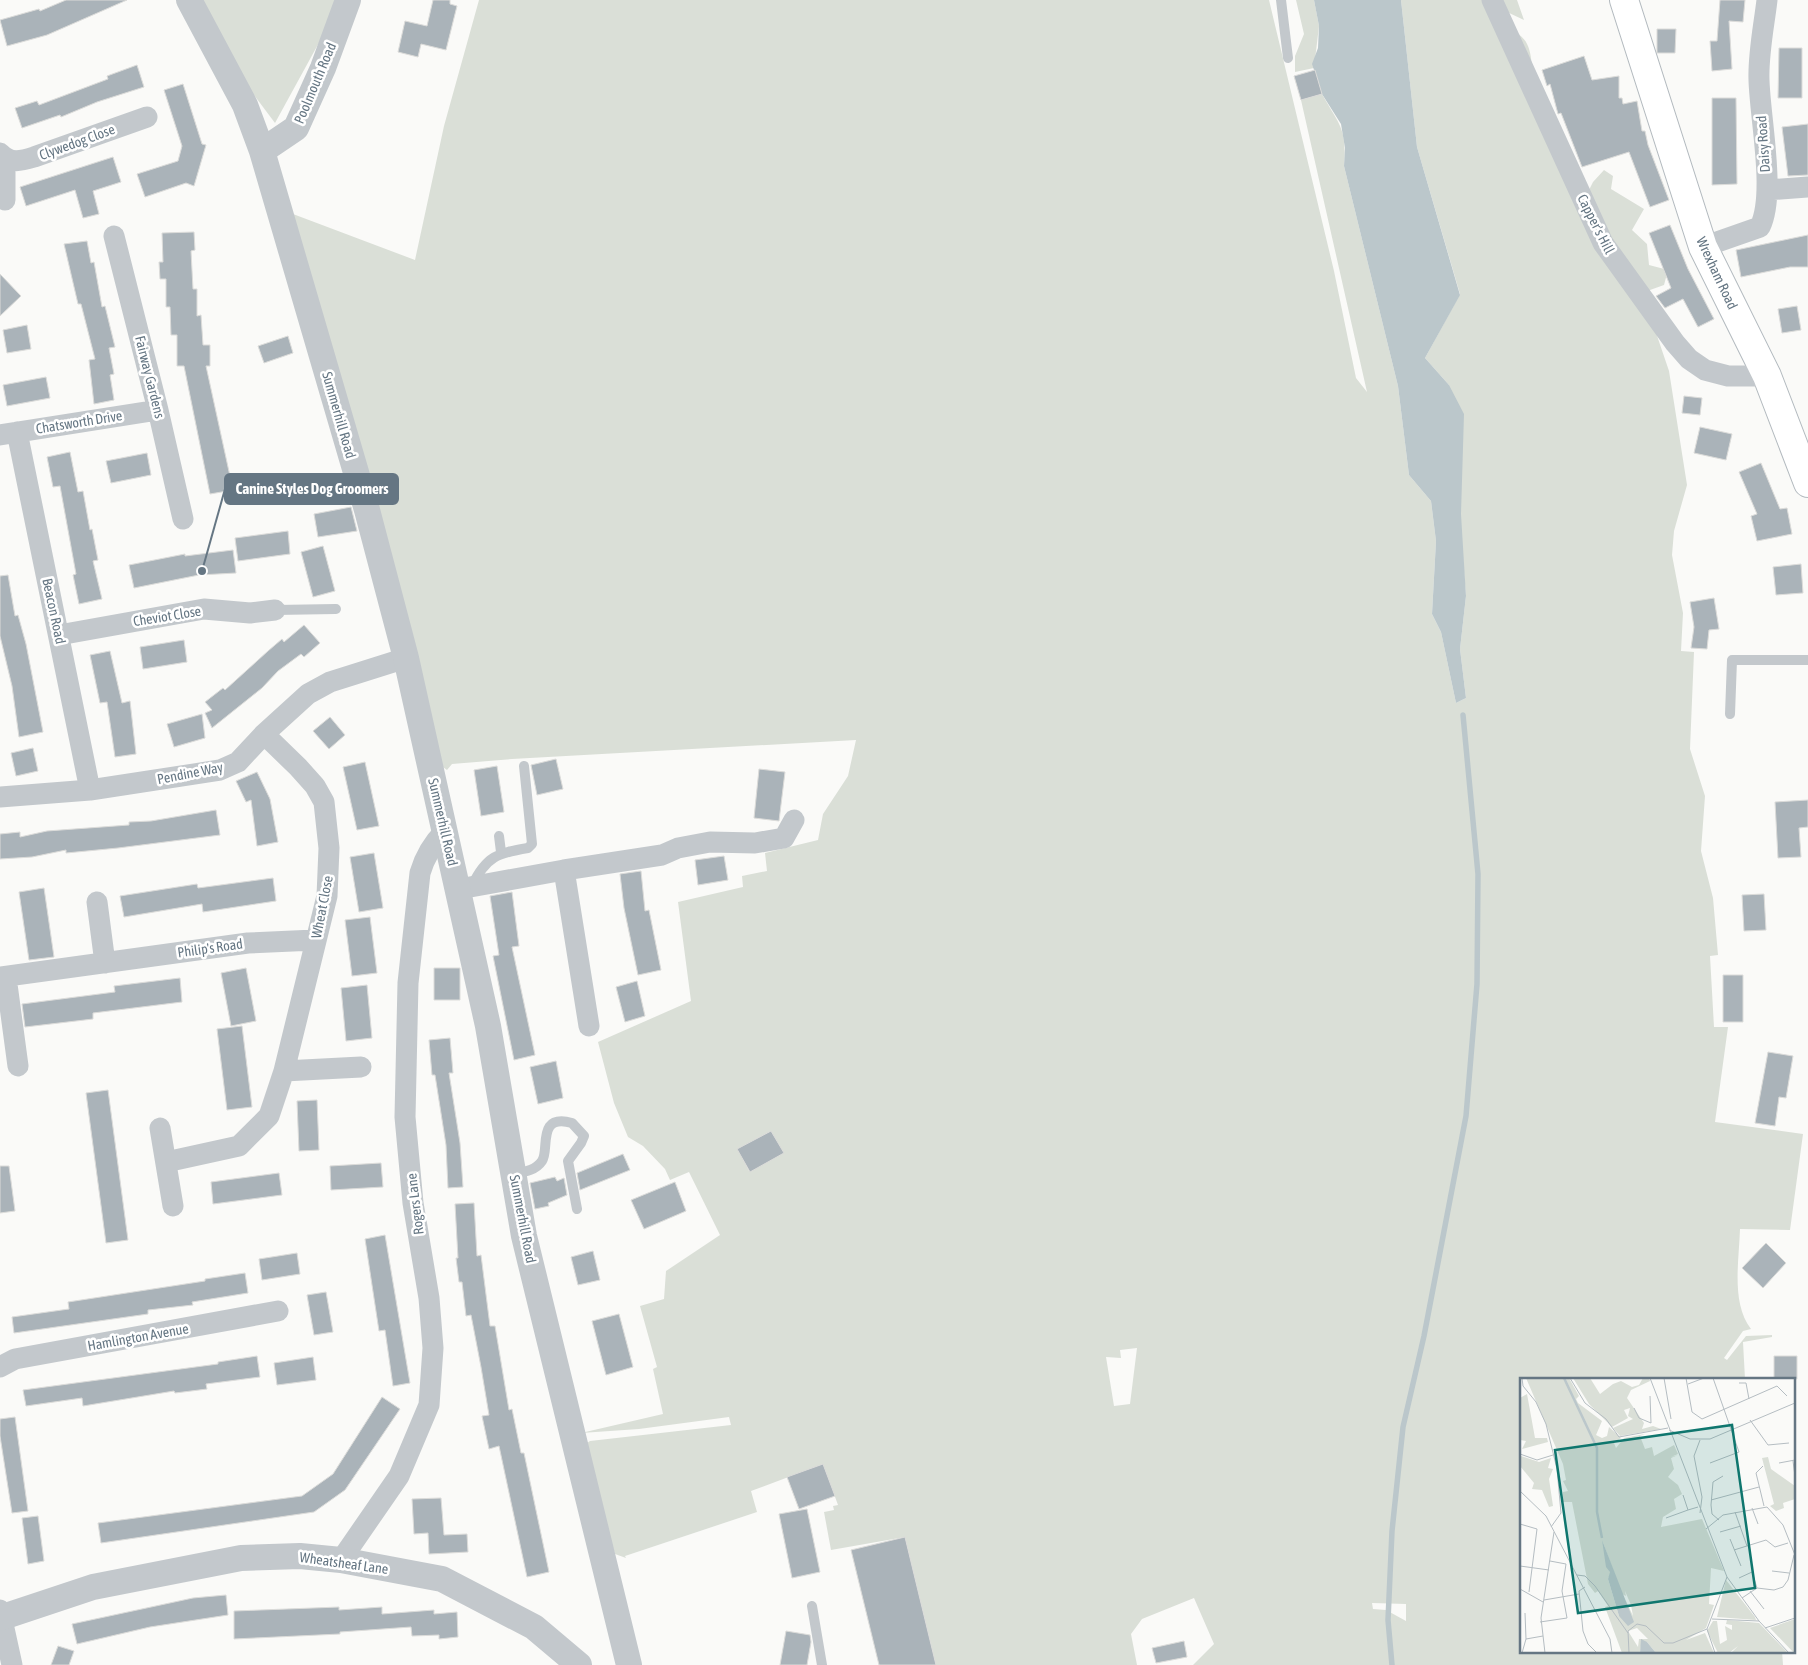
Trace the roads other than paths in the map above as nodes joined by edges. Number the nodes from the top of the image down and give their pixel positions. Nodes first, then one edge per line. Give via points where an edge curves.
1 (189, 0) edge
2 (348, 0) edge
3 (1280, 0) edge
4 (1492, 0) edge
5 (1624, 0) edge
6 (1767, 0) edge
7 (1288, 58) dead end
8 (147, 117) dead end
9 (262, 151) junction
10 (3, 156) edge
11 (1808, 187) edge
12 (1767, 190) junction
13 (5, 200) dead end
14 (114, 236) dead end
15 (1703, 247) junction
16 (1767, 376) junction
17 (158, 410) junction
18 (8, 433) edge
19 (1808, 483) edge
20 (183, 519) dead end
21 (336, 609) dead end
22 (275, 610) joint
23 (59, 635) junction
24 (406, 658) junction
25 (1808, 660) edge
26 (1730, 714) dead end
27 (264, 734) junction
28 (524, 766) dead end
29 (90, 790) junction
30 (0, 797) edge
31 (794, 820) dead end
32 (445, 831) junction
33 (499, 836) dead end
34 (501, 852) junction
35 (564, 870) junction
36 (465, 888) junction
37 (96, 902) dead end
38 (315, 940) junction
39 (105, 963) junction
40 (3, 977) edge
41 (588, 1026) dead end
42 (18, 1066) dead end
43 (361, 1067) dead end
44 (284, 1071) junction
45 (160, 1128) dead end
46 (166, 1162) junction
47 (514, 1174) junction
48 (173, 1206) dead end
49 (578, 1209) dead end
50 (278, 1311) dead end
51 (0, 1367) edge
52 (341, 1560) junction
53 (812, 1606) dead end
54 (0, 1615) edge
55 (12, 1665) edge
56 (579, 1665) edge
57 (629, 1665) edge
58 (822, 1665) edge

1 - 9 street, Summerhill Road via 246,105
2 - 9 street, Poolmouth Road via 296,128
3 - 7 lane
4 - 16 street, Capper's Hill via 1603,243 1675,344 1689,360 1705,370 1728,376
5 - 15 main road, Wrexham Road
6 - 12 street, Daisy Road via 1759,78
8 - 10 street, Clywedog Close via 34,158 18,161
9 - 24 street, Summerhill Road via 367,510
10 - 13 street, Clywedog Close
11 - 12 street
12 - 15 street, Daisy Road via 1766,216 1760,227
14 - 17 street, Fairway Gardens
15 - 16 main road, Wrexham Road
16 - 19 main road, Wrexham Road
17 - 18 street, Chatsworth Drive
17 - 20 street, Fairway Gardens
18 - 23 street, Beacon Road
21 - 22 lane
22 - 23 street, Cheviot Close via 250,613 204,609
23 - 29 street, Beacon Road
24 - 27 street, Pendine Way via 330,682 308,694
24 - 32 street, Summerhill Road
25 - 26 lane via 1732,660
27 - 29 street, Pendine Way via 238,762 220,770
27 - 38 street, Wheat Close via 315,786 324,802 329,872 327,896
28 - 34 lane via 532,844 528,848
29 - 30 street, Pendine Way
31 - 35 street via 784,838 755,843 710,842 678,848 662,855
32 - 36 street, Summerhill Road
32 - 52 street, Rogers Lane via 429,850 420,873 408,983 405,1117 413,1203 429,1298 433,1348 429,1405 399,1476
33 - 34 lane
34 - 36 lane
35 - 36 street
35 - 41 street
36 - 47 street, Summerhill Road
37 - 39 street
38 - 39 street, Philip's Road via 248,943
38 - 44 street, Wheat Close
39 - 40 street, Philip's Road
40 - 42 street
43 - 44 street
44 - 46 street, Wheat Close via 269,1116 239,1146
45 - 46 street
46 - 48 street
47 - 49 lane via 534,1169 542,1161 549,1128 559,1123 572,1123 584,1136 568,1161
47 - 57 street, Summerhill Road via 524,1236
50 - 51 street, Hamlington Avenue via 15,1359
52 - 54 street, Wheatsheaf Lane via 300,1556 240,1558 93,1586
52 - 56 street, Wheatsheaf Lane via 442,1579 534,1627
53 - 58 lane
54 - 55 street

